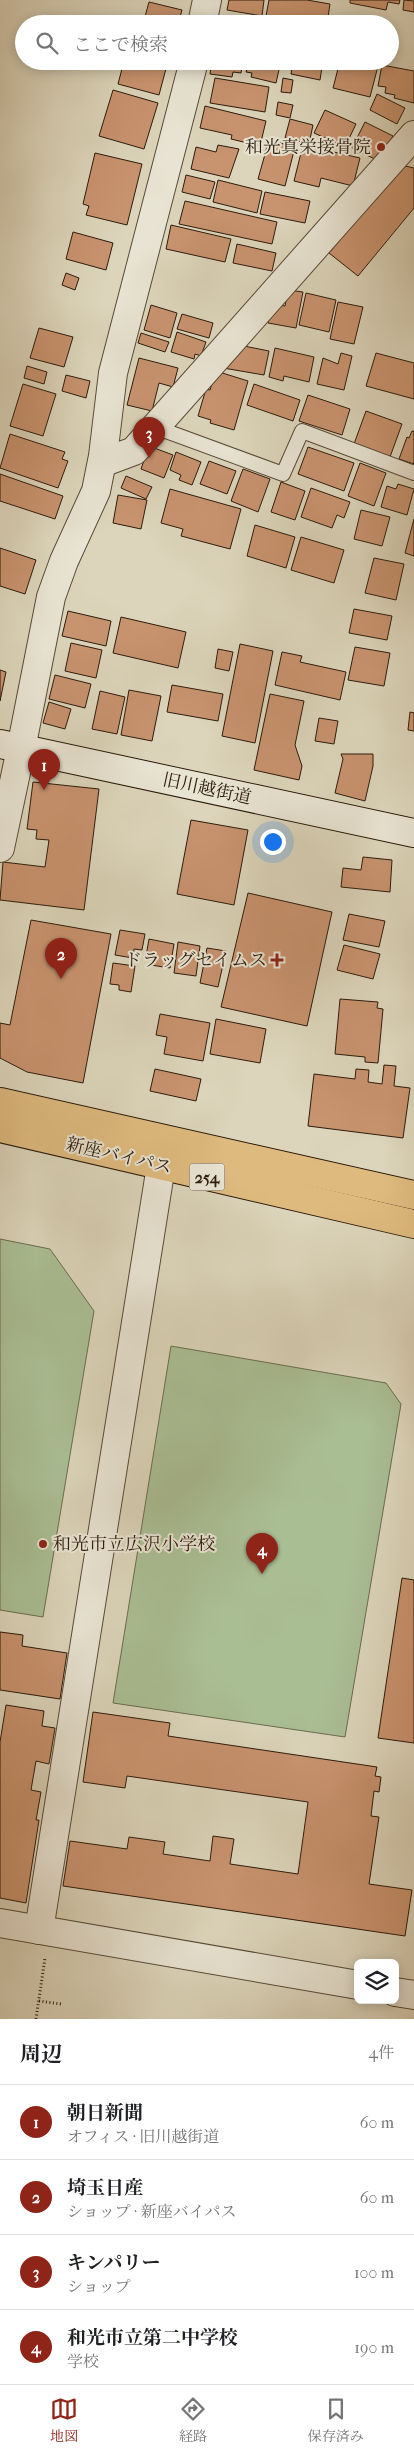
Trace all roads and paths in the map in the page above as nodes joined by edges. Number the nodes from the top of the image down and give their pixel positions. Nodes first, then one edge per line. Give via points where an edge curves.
1 (207, 0) edge
2 (204, 15) edge
3 (192, 70) edge
4 (414, 135) edge
5 (155, 427) junction
6 (102, 463) junction
7 (414, 473) edge
8 (11, 746) edge
9 (414, 834) edge
10 (0, 848) edge
11 (0, 1102) edge
12 (0, 1128) edge
13 (161, 1166) junction
14 (414, 1195) edge
15 (414, 1224) edge
16 (0, 1923) edge
17 (44, 1930) junction
18 (354, 1984) edge
19 (399, 1993) edge
20 (414, 1995) edge
21 (39, 2001) junction
22 (61, 2004) dead end
23 (36, 2019) edge

1 - 2 street
3 - 6 street via 113,373
4 - 5 street
5 - 6 street via 134,451
5 - 7 lane via 283,474 302,431
6 - 8 street via 96,491 51,597
8 - 9 street, 旧川越街道
8 - 10 street
11 - 14 highway, 新座バイパス / 254
12 - 13 highway, 新座バイパス / 254
13 - 15 highway, 新座バイパス / 254
13 - 17 street
16 - 17 street
17 - 18 street
17 - 21 path
19 - 20 street
21 - 22 path
21 - 23 path

